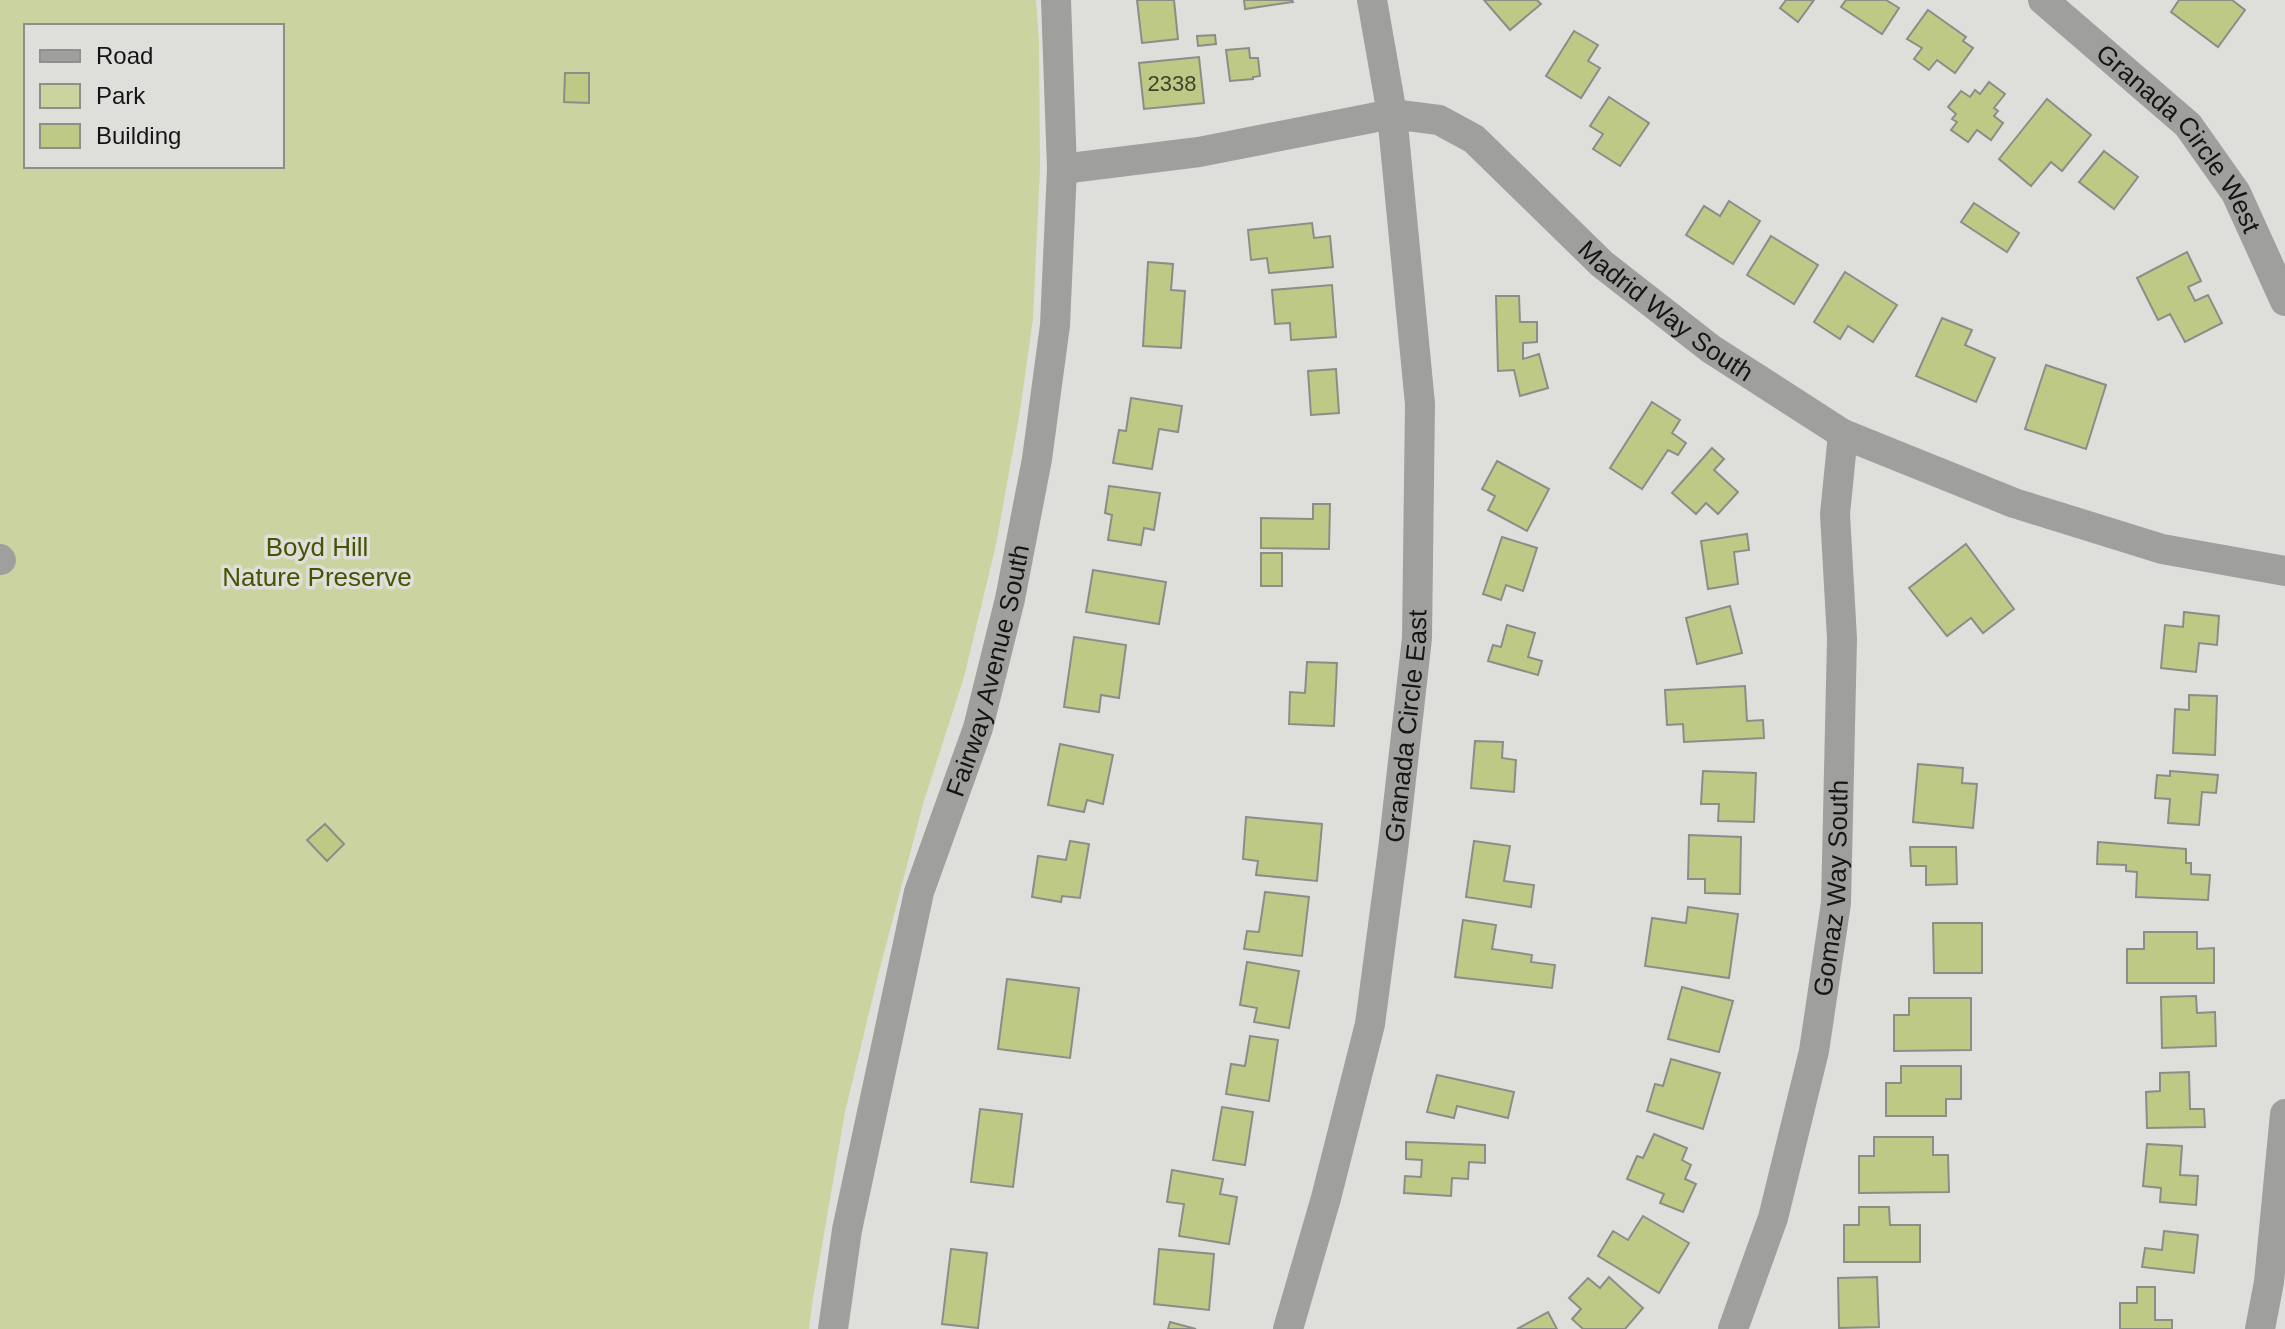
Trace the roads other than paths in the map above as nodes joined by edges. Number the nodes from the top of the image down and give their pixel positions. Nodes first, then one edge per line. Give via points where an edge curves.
1 (1056, 0) edge
2 (1372, 0) edge
3 (2043, 0) edge
4 (1392, 114) junction
5 (1062, 169) junction
6 (2285, 301) edge
7 (1843, 434) junction
8 (2285, 571) edge
9 (2285, 1114) edge
10 (833, 1329) edge
11 (1288, 1329) edge
12 (1733, 1329) edge
13 (2260, 1329) edge

1 - 5 street, Fairway Avenue South
2 - 4 street
3 - 6 street, Granada Circle West via 2188,125 2236,193
4 - 5 street, Madrid Way South via 1199,152
4 - 7 street, Madrid Way South via 1439,120 1474,139 1602,264 1711,349
4 - 11 street, Granada Circle East via 1420,404 1417,638 1370,1024
5 - 10 street, Fairway Avenue South via 1055,325 1010,599 978,728 919,892 847,1230
7 - 8 street, Madrid Way South via 2014,503 2162,549
7 - 12 street, Gomaz Way South via 1835,514 1842,639 1836,903 1814,1051 1773,1218
9 - 13 street

